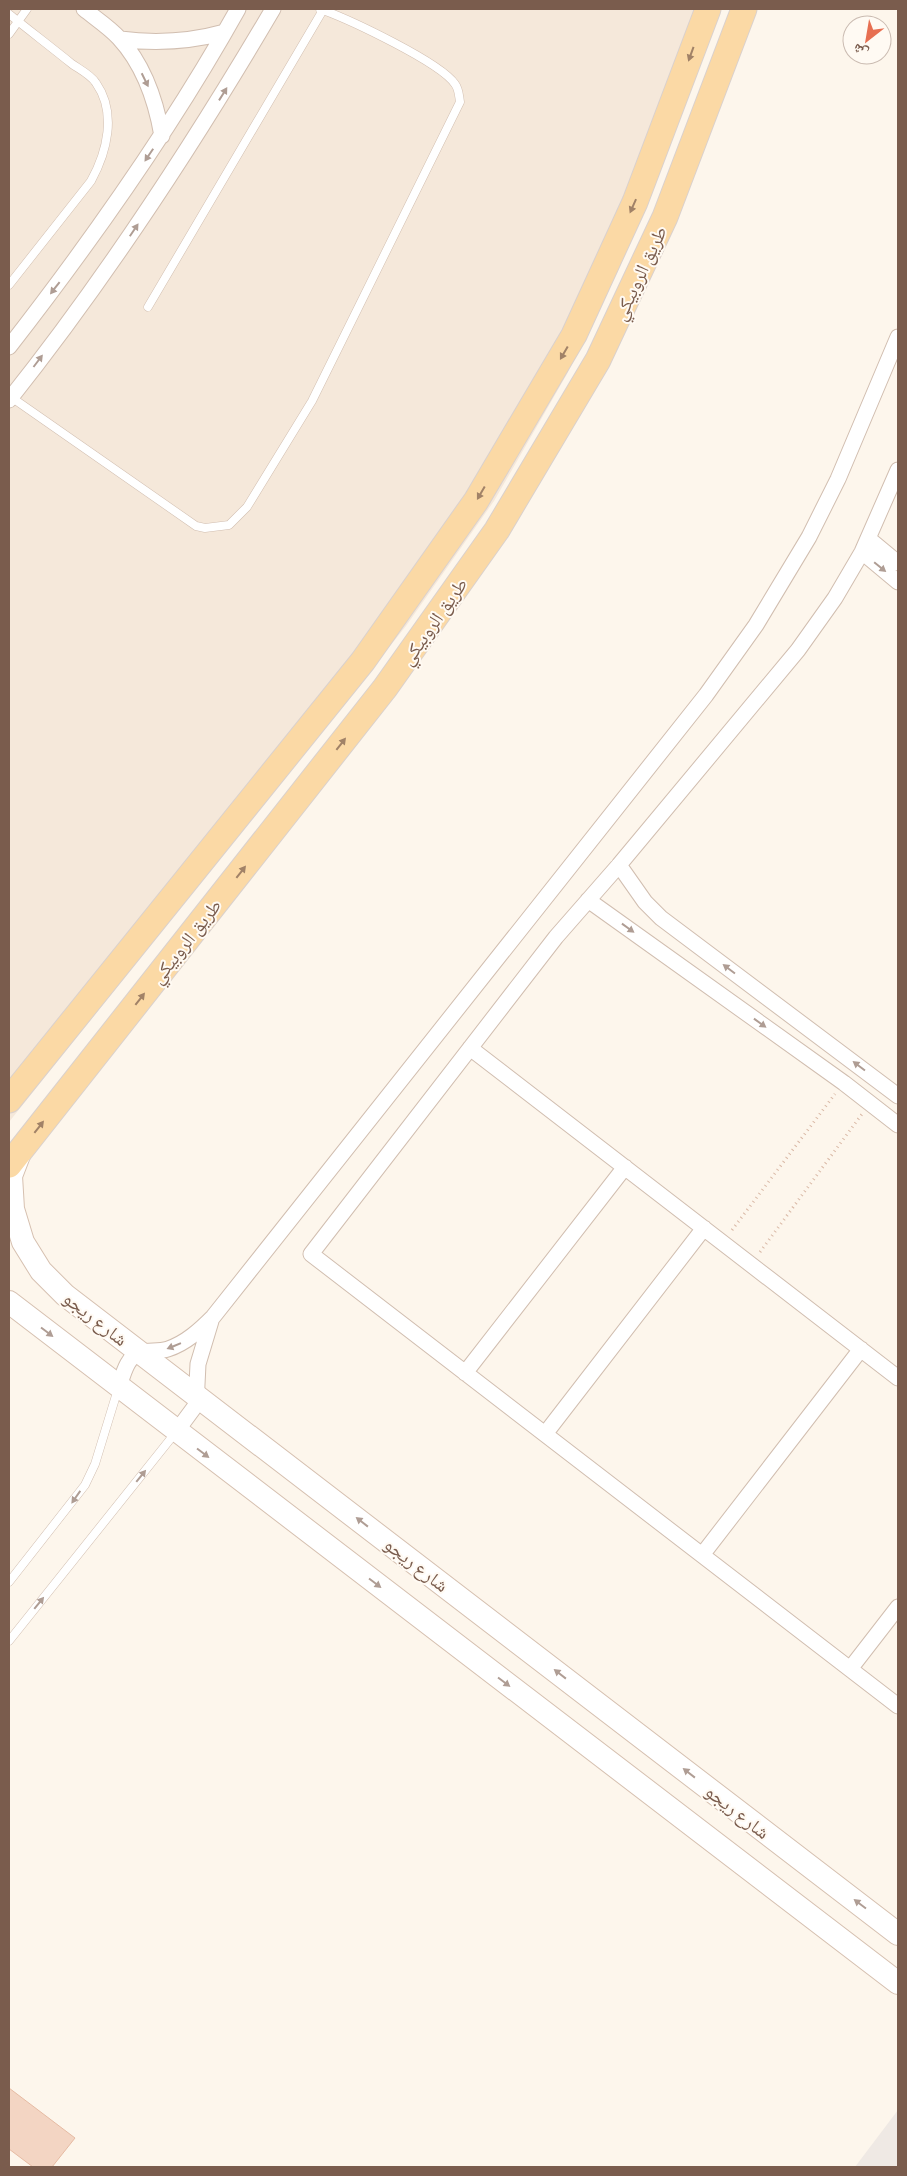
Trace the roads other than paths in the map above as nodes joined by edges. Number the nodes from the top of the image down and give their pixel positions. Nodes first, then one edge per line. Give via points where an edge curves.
1 (27, 9) edge
2 (84, 9) edge
3 (238, 9) edge
4 (273, 9) edge
5 (322, 9) edge
6 (708, 9) edge
7 (744, 9) edge
8 (9, 14) edge
9 (19, 22) junction
10 (225, 32) junction
11 (9, 34) edge
12 (120, 38) junction
13 (162, 136) junction
14 (9, 285) edge
15 (148, 307) dead end
16 (898, 337) edge
17 (9, 347) edge
18 (10, 399) edge
19 (898, 470) edge
20 (865, 546) junction
21 (898, 562) edge
22 (898, 582) edge
23 (619, 865) junction
24 (588, 900) junction
25 (470, 1048) junction
26 (898, 1096) edge
27 (9, 1100) edge
28 (898, 1124) edge
29 (15, 1157) edge
30 (624, 1167) junction
31 (704, 1228) junction
32 (9, 1302) edge
33 (213, 1317) junction
34 (861, 1349) junction
35 (140, 1352) junction
36 (466, 1373) junction
37 (898, 1378) edge
38 (119, 1387) junction
39 (198, 1396) junction
40 (176, 1432) junction
41 (545, 1434) junction
42 (702, 1555) junction
43 (9, 1582) edge
44 (898, 1607) edge
45 (9, 1641) edge
46 (850, 1669) junction
47 (898, 1706) edge
48 (898, 1934) edge
49 (898, 1983) edge

1 - 9 lane
2 - 12 street
3 - 10 street
18 -> 4 street via 116,257 184,156
5 - 15 lane
5 - 18 lane via 435,66 455,84 460,102 312,401 247,508 229,525 196,526
6 -> 27 main road, طريق الروبيكي via 635,202 574,335 476,501 363,661
29 -> 7 main road, طريق الروبيكي via 385,688 497,530 602,351 665,217
8 - 9 lane
9 - 11 lane
9 - 14 lane via 96,82 108,122 105,149 91,181
10 - 12 street via 173,42
10 - 13 street
12 -> 13 street via 148,83
13 -> 17 street via 87,246
16 - 33 street via 824,508 788,574 732,660
19 - 20 street
20 - 21 street
20 -> 22 street
20 - 23 street via 835,598 798,650
23 - 24 street
26 -> 23 street via 661,918 645,902
24 - 25 street
24 -> 28 street
25 - 30 street
25 - 36 street via 311,1254
29 - 35 main road, شارع ريجو via 11,1176 13,1209 24,1242 41,1271 65,1295
30 - 31 street
30 - 36 street
31 - 34 street
31 - 41 street
32 -> 38 main road, شارع ريجو
33 -> 35 street via 180,1344
33 - 39 street via 198,1364
34 - 37 street
34 - 42 street
35 - 38 street via 127,1364
35 - 39 main road, شارع ريجو
36 - 41 street
38 - 40 main road, شارع ريجو
38 -> 43 lane via 95,1464 85,1485
39 - 40 street via 193,1412
48 -> 39 main road, شارع ريجو
45 -> 40 lane
40 -> 49 main road, شارع ريجو
41 - 42 street
42 - 46 street
44 - 46 street
46 - 47 street

